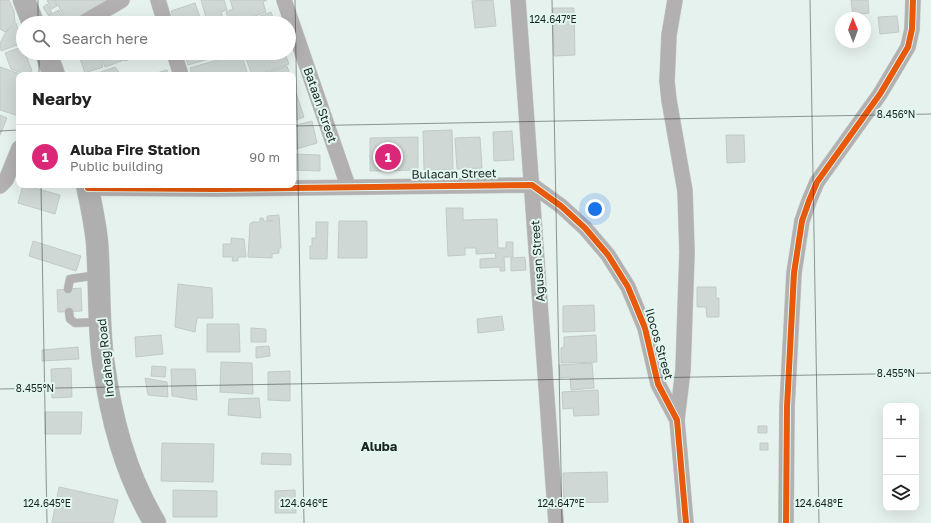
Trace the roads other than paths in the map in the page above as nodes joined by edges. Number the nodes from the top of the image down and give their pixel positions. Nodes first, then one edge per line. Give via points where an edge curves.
1 (24, 0) edge
2 (122, 0) edge
3 (158, 0) edge
4 (284, 0) edge
5 (518, 0) edge
6 (675, 0) edge
7 (913, 0) edge
8 (30, 16) edge
9 (95, 16) edge
10 (163, 16) edge
11 (290, 16) edge
12 (296, 35) edge
13 (176, 60) edge
14 (180, 72) edge
15 (16, 155) edge
16 (532, 185) junction
17 (0, 186) edge
18 (296, 186) edge
19 (348, 186) junction
20 (87, 188) edge
21 (98, 274) junction
22 (68, 289) dead end
23 (69, 312) dead end
24 (101, 322) junction
25 (677, 420) junction
26 (155, 523) edge
27 (556, 523) edge
28 (686, 523) edge
29 (786, 523) edge

1 - 8 main road
2 - 9 street
3 - 10 street
4 - 11 street, Bataan Street
5 - 16 street, Agusan Street
6 - 25 street via 668,35 667,81 685,191 687,252 683,370
7 - 29 street via 912,29 908,48 880,94 818,182 802,221 794,274 787,407
12 - 19 street, Bataan Street
13 - 14 street
15 - 17 street via 6,180
16 - 19 street, Bulacan Street
16 - 25 street, Ilocos Street via 561,206 608,254 628,287 645,328 658,384
16 - 27 street, Agusan Street
18 - 19 street, Bulacan Street
20 - 21 main road, Indahag Road via 97,241
21 - 22 lane via 70,279
21 - 24 main road, Indahag Road
23 - 24 lane via 70,319 75,323
24 - 26 main road, Indahag Road via 103,359 113,418 125,463 143,504
25 - 28 street, Ilocos Street

